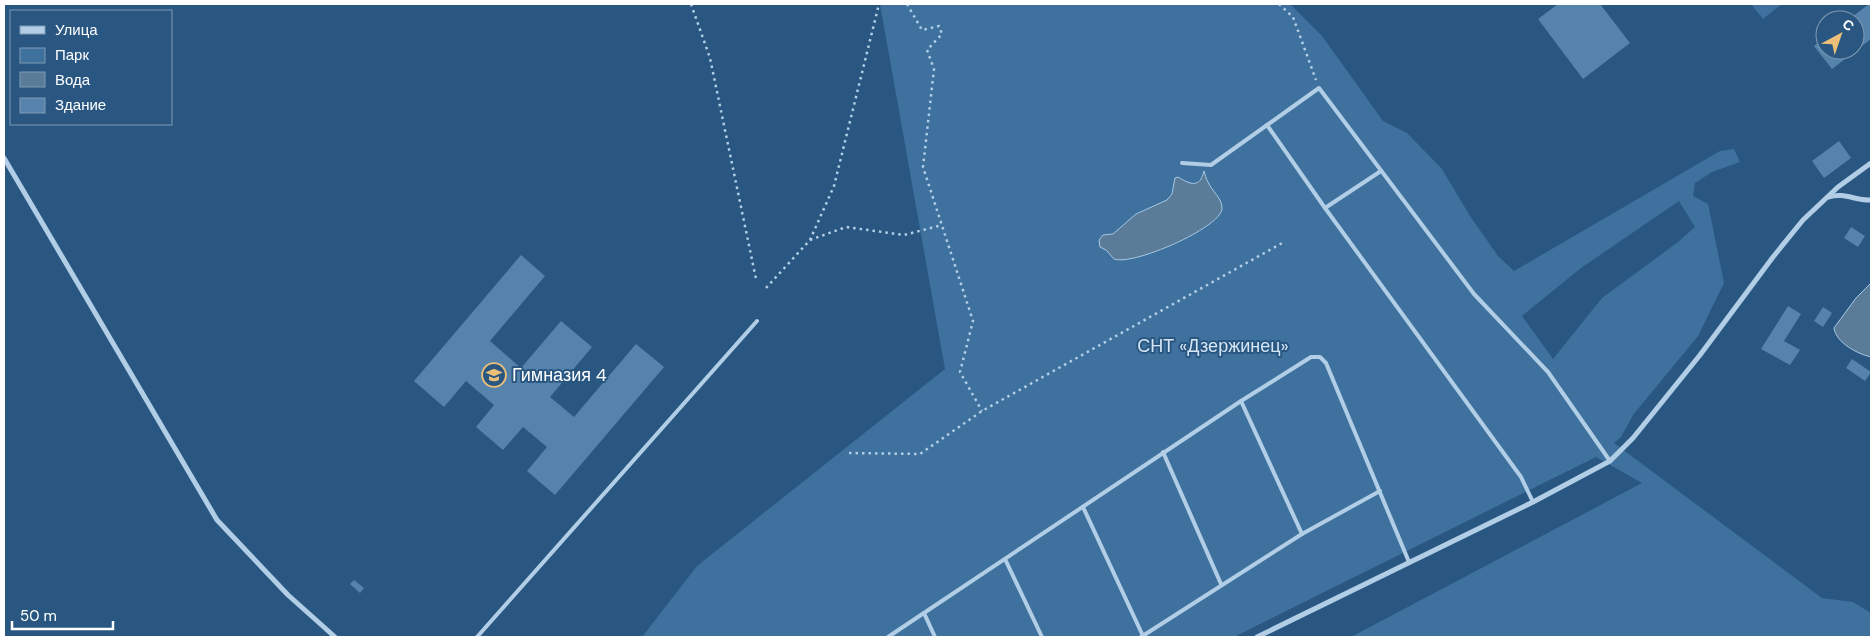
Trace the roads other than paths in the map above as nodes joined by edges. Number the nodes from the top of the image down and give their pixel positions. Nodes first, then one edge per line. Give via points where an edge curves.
1 (1267, 125) junction
2 (4, 158) edge
3 (1182, 162) dead end
4 (1871, 163) edge
5 (1381, 171) junction
6 (1826, 198) junction
7 (1871, 200) edge
8 (1325, 208) junction
9 (757, 321) dead end
10 (1241, 400) junction
11 (1163, 452) junction
12 (1610, 461) junction
13 (1380, 491) junction
14 (1533, 502) junction
15 (1083, 507) junction
16 (1302, 534) junction
17 (1005, 558) junction
18 (1409, 562) junction
19 (1221, 584) junction
20 (924, 613) junction
21 (1142, 636) edge
22 (335, 637) edge
23 (477, 637) edge
24 (888, 637) edge
25 (935, 637) edge
26 (1042, 637) edge
27 (1257, 637) edge

1 - 3 lane via 1211,165
1 - 5 lane via 1319,88
1 - 8 lane
2 - 22 street via 217,520 288,595
4 - 6 street
5 - 8 lane
5 - 12 lane via 1474,294 1548,372
6 - 7 street via 1841,195
6 - 12 street via 1803,220 1633,438
8 - 14 lane via 1521,477
9 - 23 lane
10 - 11 lane
10 - 13 lane via 1311,357 1320,356 1326,363
10 - 16 lane
11 - 15 lane
11 - 19 lane
12 - 14 street
13 - 16 lane
13 - 18 lane
14 - 18 street
15 - 17 lane
15 - 21 lane
16 - 19 lane
17 - 20 lane
17 - 26 lane
18 - 27 street
19 - 21 lane
20 - 24 lane
20 - 25 lane

